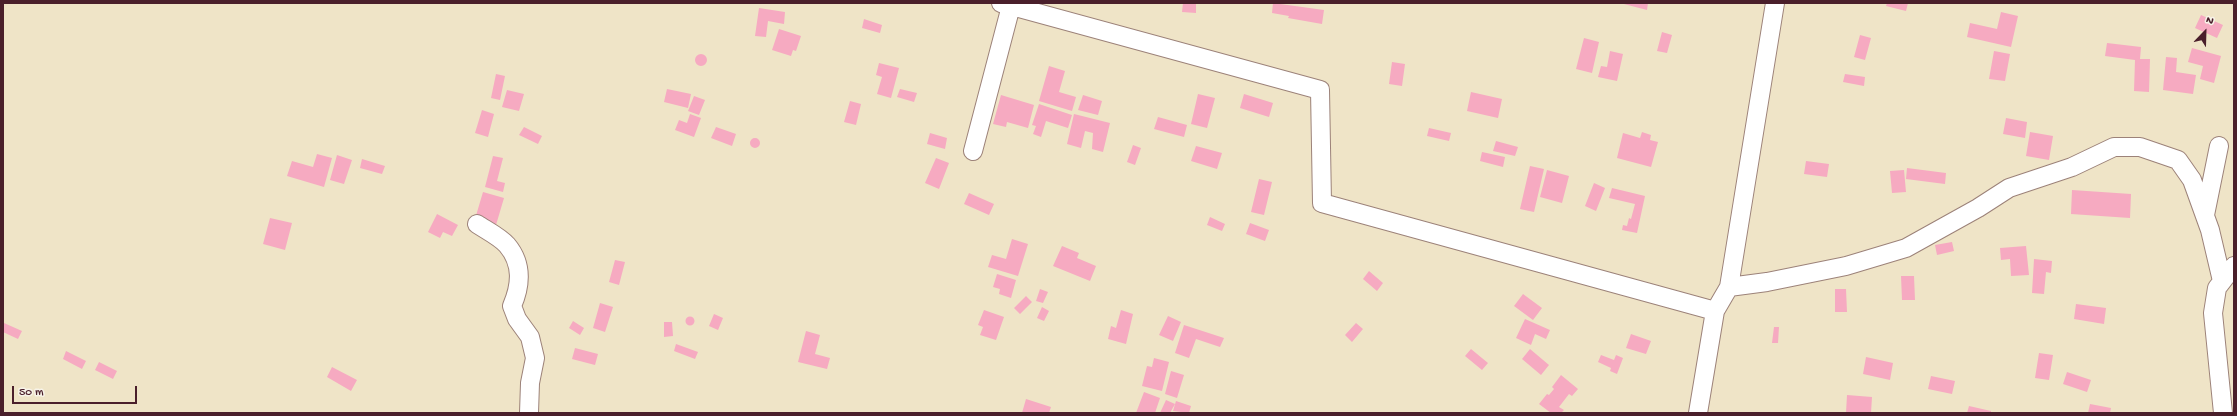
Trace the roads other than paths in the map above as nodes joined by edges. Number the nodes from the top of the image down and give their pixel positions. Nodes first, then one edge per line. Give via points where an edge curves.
1 (1775, 3) edge
2 (1006, 4) edge
3 (2219, 146) dead end
4 (973, 151) dead end
5 (2205, 215) junction
6 (477, 224) dead end
7 (2234, 266) edge
8 (2222, 281) junction
9 (1729, 287) junction
10 (1715, 311) junction
11 (529, 413) edge
12 (1698, 413) edge
13 (2223, 413) edge

1 - 9 street
2 - 4 street
2 - 10 street via 1320,90 1322,203
3 - 5 street
5 - 8 street
5 - 9 street via 2192,180 2178,160 2140,147 2114,147 2072,168 2009,188 1906,248 1846,266
6 - 11 street via 507,245 519,266 518,292 512,306 517,319 530,337 535,358 530,383
7 - 8 street
8 - 13 street via 2217,288 2213,313
9 - 10 street
10 - 12 street

